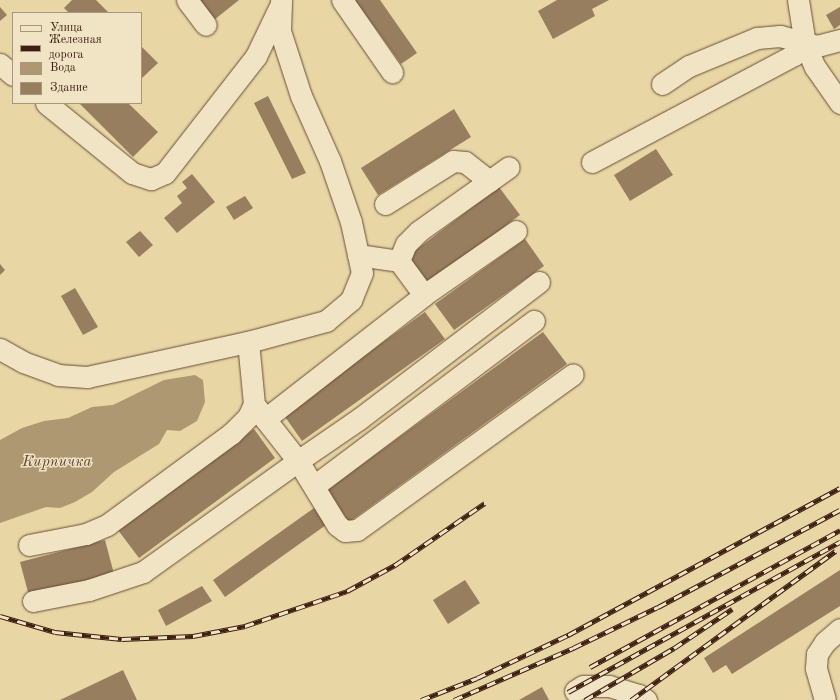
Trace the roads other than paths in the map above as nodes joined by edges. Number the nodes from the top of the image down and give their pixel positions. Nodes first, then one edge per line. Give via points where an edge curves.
1 (187, 0) edge
2 (342, 0) edge
3 (798, 0) edge
4 (280, 3) edge
5 (206, 25) dead end
6 (840, 40) edge
7 (805, 44) junction
8 (0, 64) edge
9 (392, 72) dead end
10 (12, 74) edge
11 (662, 84) dead end
12 (840, 103) edge
13 (47, 104) edge
14 (592, 162) dead end
15 (509, 167) dead end
16 (489, 181) junction
17 (385, 204) dead end
18 (516, 231) dead end
19 (358, 254) junction
20 (399, 261) junction
21 (539, 282) dead end
22 (424, 295) junction
23 (534, 321) dead end
24 (248, 342) junction
25 (0, 349) edge
26 (573, 374) dead end
27 (260, 411) junction
28 (298, 461) junction
29 (314, 486) junction
30 (29, 545) dead end
31 (34, 601) dead end
32 (840, 629) edge
33 (575, 691) dead end
34 (646, 700) edge
35 (825, 700) edge

1 - 5 street
2 - 9 street
3 - 7 street
4 - 13 street via 256,56 165,173 151,180 132,174
4 - 19 street via 280,31 301,96 330,161 351,222
6 - 7 street via 826,46
7 - 11 street via 780,36 757,38 689,66
7 - 12 street via 815,67
7 - 14 street via 794,55
8 - 10 street
15 - 16 street
16 - 17 street via 465,162 453,161
16 - 20 street via 419,231 406,244
18 - 22 street
19 - 20 street
19 - 24 street via 362,273 350,300 326,321
20 - 22 street
21 - 28 street via 360,419
22 - 27 street
23 - 29 street
24 - 25 street via 87,377 58,376 23,362
24 - 27 street
26 - 29 street via 357,530 345,531 337,525
27 - 28 street
27 - 30 street via 248,417 231,434 107,525 86,534
28 - 29 street
28 - 31 street via 160,562 130,578 89,590
32 - 35 street via 825,642 817,654 816,668
33 - 34 street via 583,686 609,686 639,695

